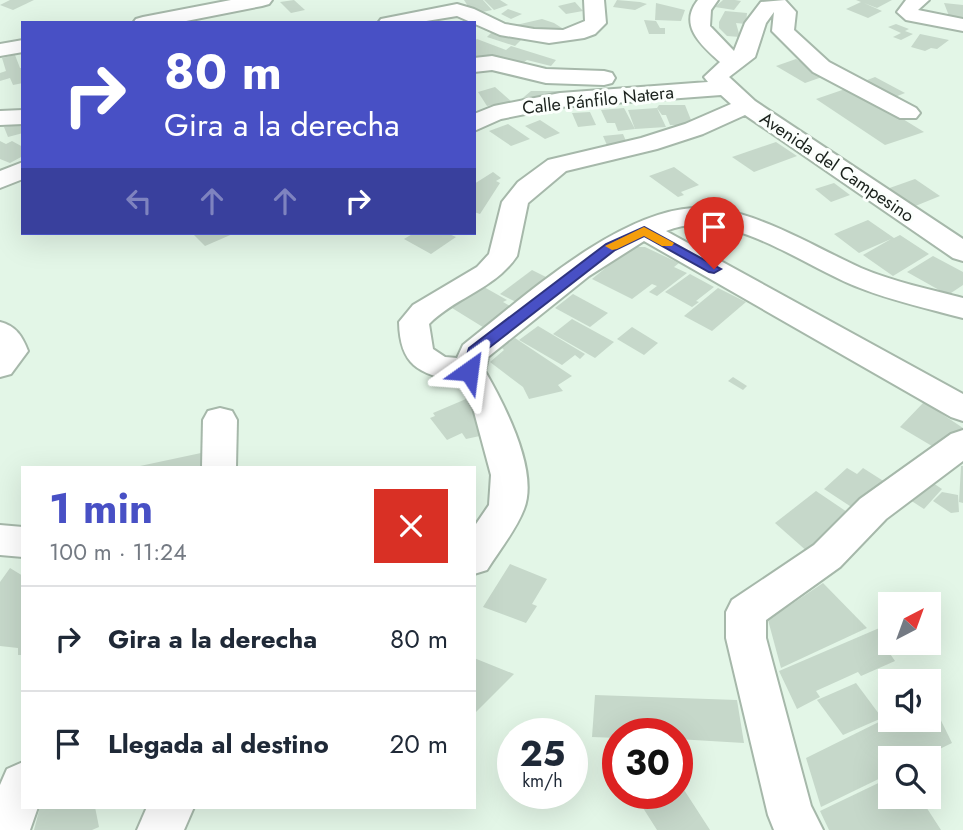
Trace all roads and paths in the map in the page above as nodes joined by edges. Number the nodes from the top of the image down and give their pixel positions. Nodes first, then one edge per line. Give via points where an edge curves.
1 (594, 0) edge
2 (708, 0) edge
3 (919, 0) edge
4 (252, 1) edge
5 (774, 1) edge
6 (153, 21) edge
7 (396, 21) edge
8 (963, 25) edge
9 (21, 46) edge
10 (0, 50) edge
11 (476, 65) edge
12 (724, 76) junction
13 (747, 106) junction
14 (908, 113) dead end
15 (21, 117) edge
16 (0, 118) edge
17 (476, 123) edge
18 (21, 171) edge
19 (0, 180) edge
20 (644, 230) junction
21 (963, 252) edge
22 (963, 308) edge
23 (469, 371) junction
24 (963, 409) edge
25 (220, 420) dead end
26 (963, 443) edge
27 (219, 466) edge
28 (476, 556) edge
29 (21, 790) edge
30 (170, 809) edge
31 (787, 825) edge
32 (7, 830) edge
33 (160, 830) edge

1 - 7 street via 594,27 576,34 513,33 457,10
2 - 12 street, Avenida del Campesino via 697,19
3 - 8 street via 907,12
4 - 6 street
5 - 12 street via 758,14 747,52
5 - 14 street via 786,12 783,31 821,67
9 - 10 street
11 - 12 street via 492,63 573,78
12 - 13 street, Avenida del Campesino
12 - 17 street, Calle Pánfilo Natera via 548,102 494,113
13 - 21 street, Avenida del Campesino
13 - 23 street via 648,144 557,165 527,188 515,202 503,256 487,273 414,322 417,351 435,367
15 - 16 street
18 - 19 street
20 - 22 street via 693,216 742,225 871,281
20 - 23 street via 610,247 474,352
20 - 24 street
23 - 28 street via 490,408 509,475 507,507
25 - 27 street
26 - 31 street via 873,509 827,556 746,612 746,638
29 - 32 street
30 - 33 street

